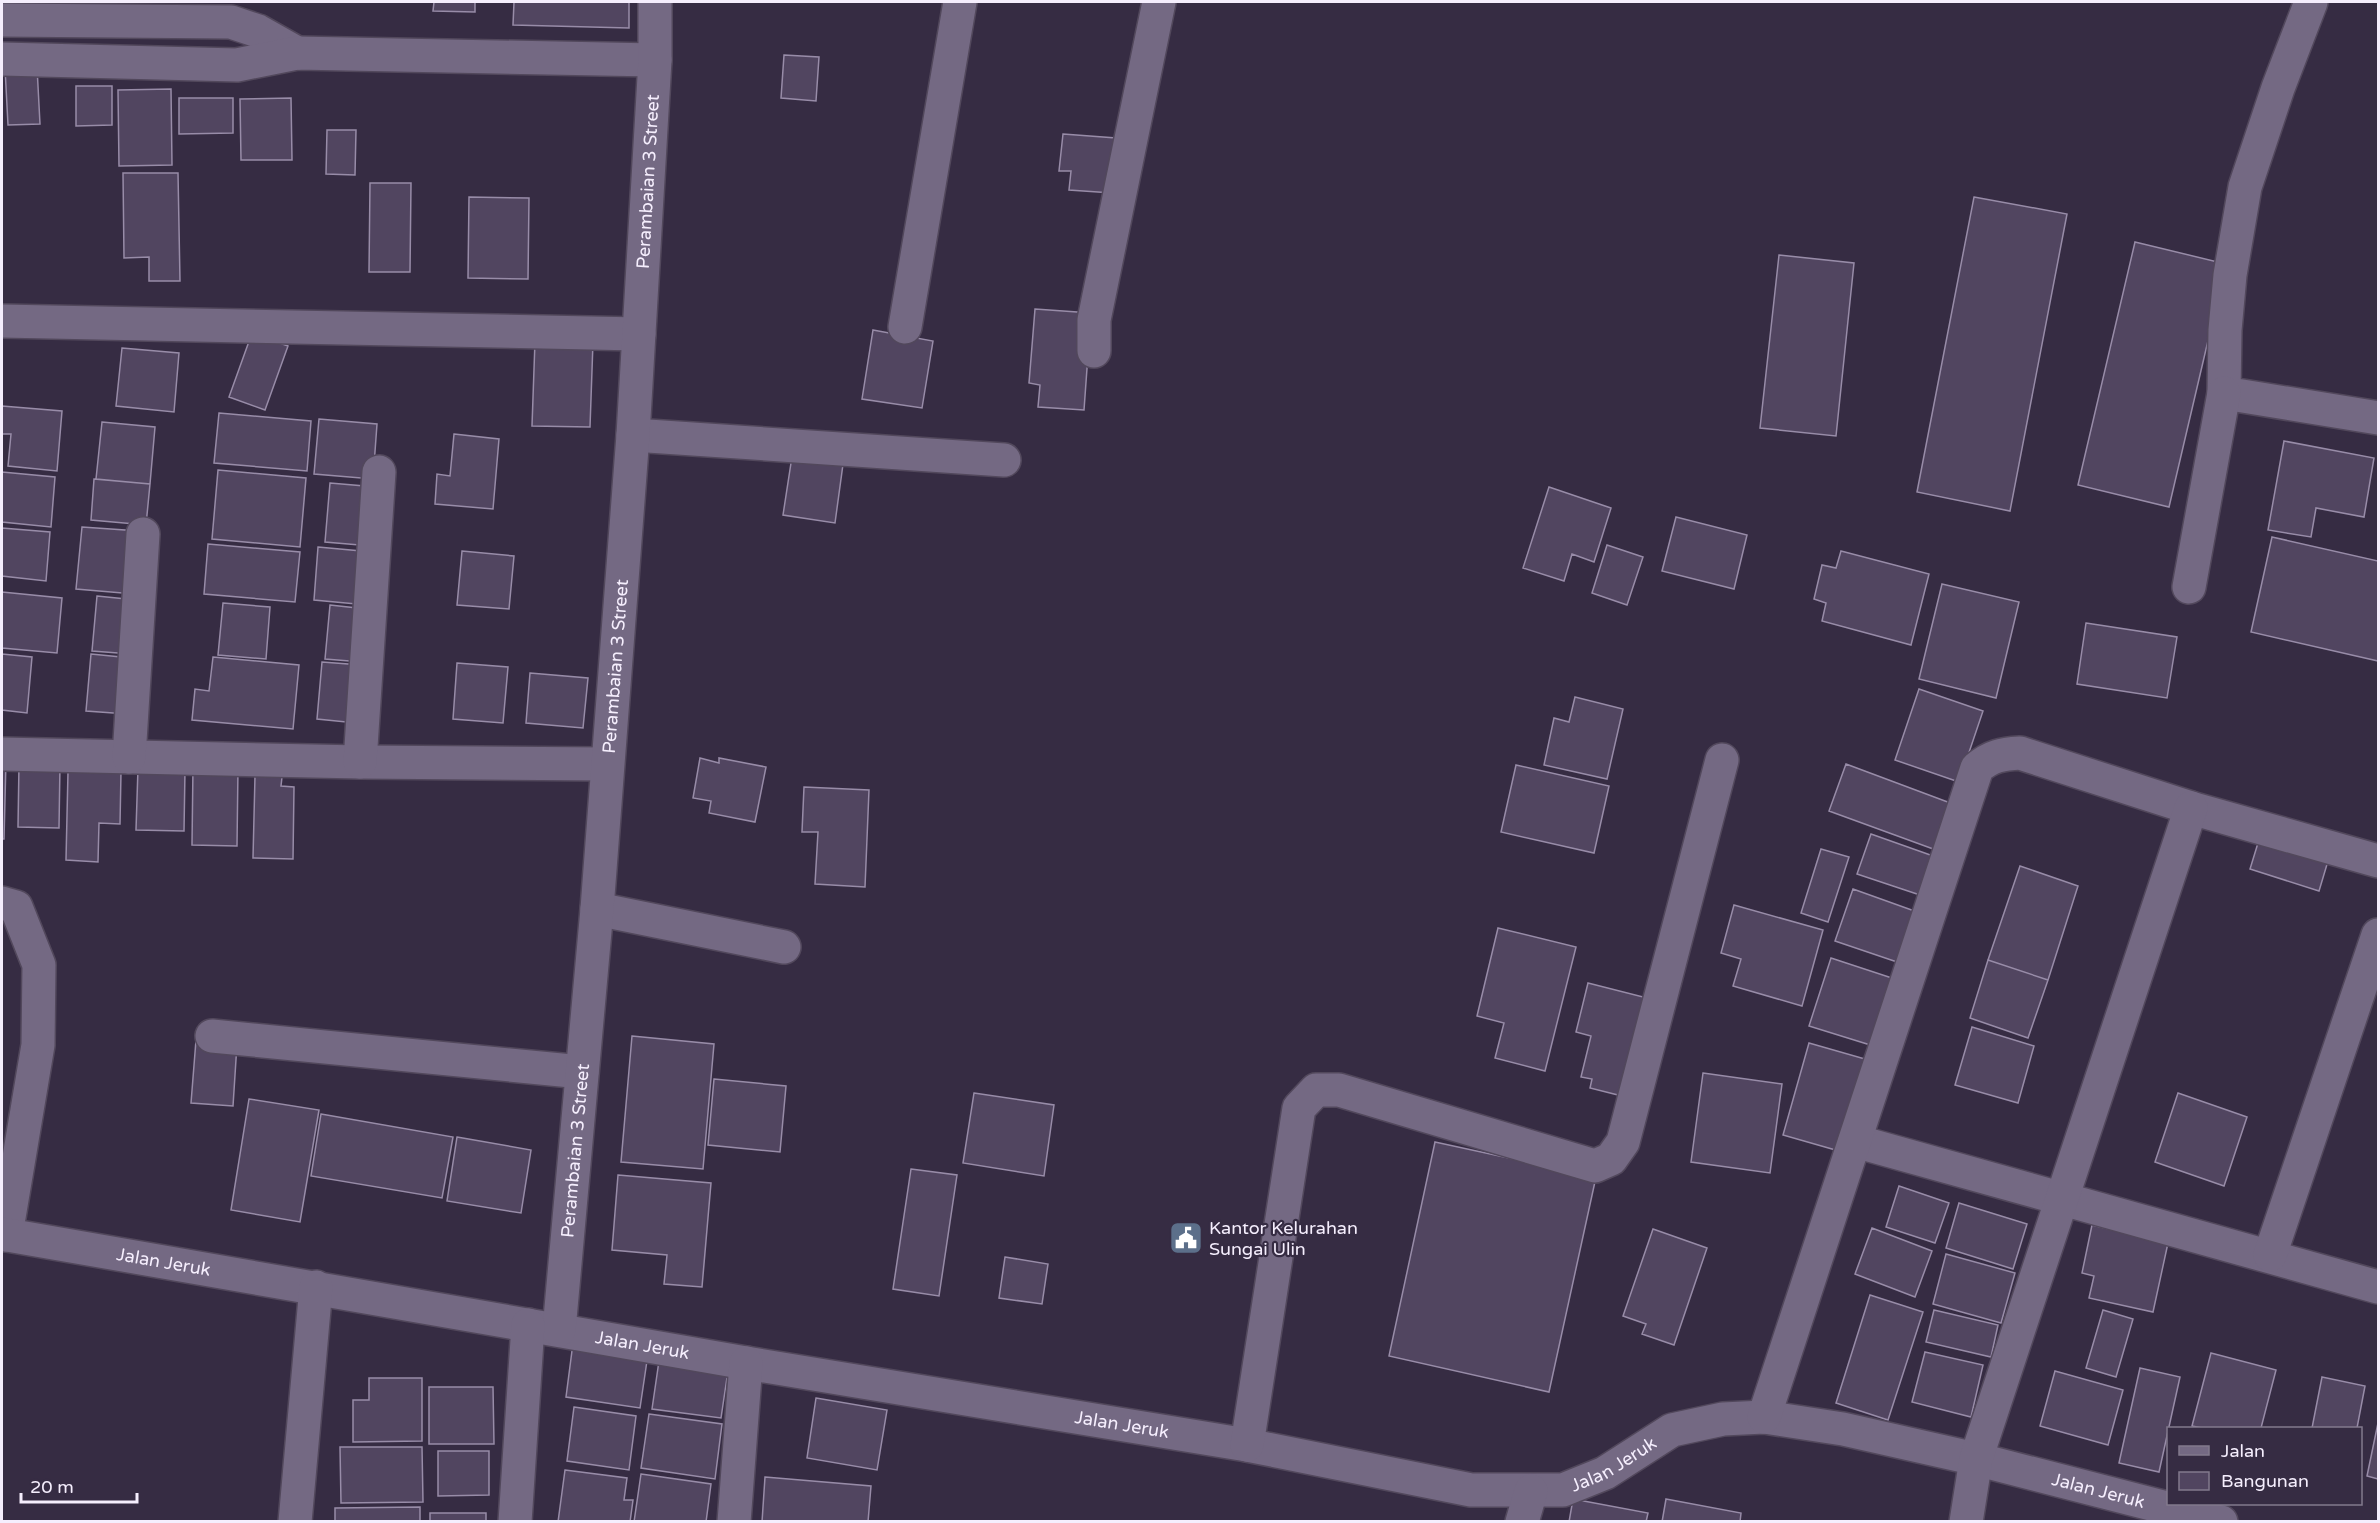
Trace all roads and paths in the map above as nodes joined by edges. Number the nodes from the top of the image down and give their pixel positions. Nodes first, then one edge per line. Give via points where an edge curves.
1 (655, 2) edge
2 (960, 2) edge
3 (1159, 2) edge
4 (2311, 2) edge
5 (2, 20) edge
6 (297, 53) junction
7 (2, 59) edge
8 (655, 60) junction
9 (2, 321) edge
10 (905, 327) dead end
11 (639, 334) junction
12 (1094, 351) dead end
13 (2224, 393) junction
14 (2379, 418) edge
15 (633, 435) junction
16 (1004, 460) dead end
17 (379, 471) dead end
18 (143, 534) dead end
19 (2189, 587) dead end
20 (2, 754) edge
21 (129, 757) junction
22 (1722, 760) dead end
23 (360, 762) junction
24 (607, 764) junction
25 (2191, 808) junction
26 (2379, 861) edge
27 (2, 903) edge
28 (597, 909) junction
29 (2379, 936) edge
30 (784, 947) dead end
31 (212, 1036) dead end
32 (582, 1072) junction
33 (1855, 1141) junction
34 (2062, 1197) junction
35 (4, 1235) edge
36 (2270, 1255) junction
37 (316, 1287) junction
38 (2379, 1287) edge
39 (543, 1327) junction
40 (746, 1363) junction
41 (1764, 1417) junction
42 (1247, 1444) junction
43 (1976, 1460) junction
44 (1527, 1506) edge
45 (295, 1521) edge
46 (515, 1521) edge
47 (734, 1521) edge
48 (1966, 1521) edge
49 (2221, 1521) edge

1 - 8 street, Perambaian 3 Street
2 - 10 street
3 - 12 street via 1094,320
4 - 13 street via 2245,187 2230,275
5 - 6 street via 231,22 258,31
6 - 7 street via 237,65
6 - 8 street
8 - 11 street, Perambaian 3 Street
9 - 11 street
11 - 15 street, Perambaian 3 Street
13 - 14 street
13 - 19 street
15 - 16 street
15 - 24 street, Perambaian 3 Street
17 - 23 street
18 - 21 street
20 - 21 street
21 - 23 street
22 - 42 street via 1623,1142 1611,1159 1595,1166 1339,1090 1316,1090 1299,1108
23 - 24 street
24 - 28 street, Perambaian 3 Street
25 - 26 street
25 - 33 street via 2020,753 2001,754 1977,768
25 - 34 street
27 - 35 street via 16,907 39,965 38,1045
28 - 30 street
28 - 32 street, Perambaian 3 Street
29 - 36 street
31 - 32 street
32 - 39 street, Perambaian 3 Street
33 - 34 street
33 - 41 street
34 - 36 street
34 - 43 street
35 - 37 street, Jalan Jeruk
36 - 38 street
37 - 39 street, Jalan Jeruk
37 - 45 street
39 - 40 street, Jalan Jeruk
39 - 46 street, Perambaian 3 Street
40 - 42 street, Jalan Jeruk
40 - 47 street
41 - 43 street, Jalan Jeruk via 1843,1429
41 - 44 street, Jalan Jeruk via 1723,1419 1672,1430 1605,1473
42 - 44 street, Jalan Jeruk via 1471,1490
43 - 48 street
43 - 49 street, Jalan Jeruk

